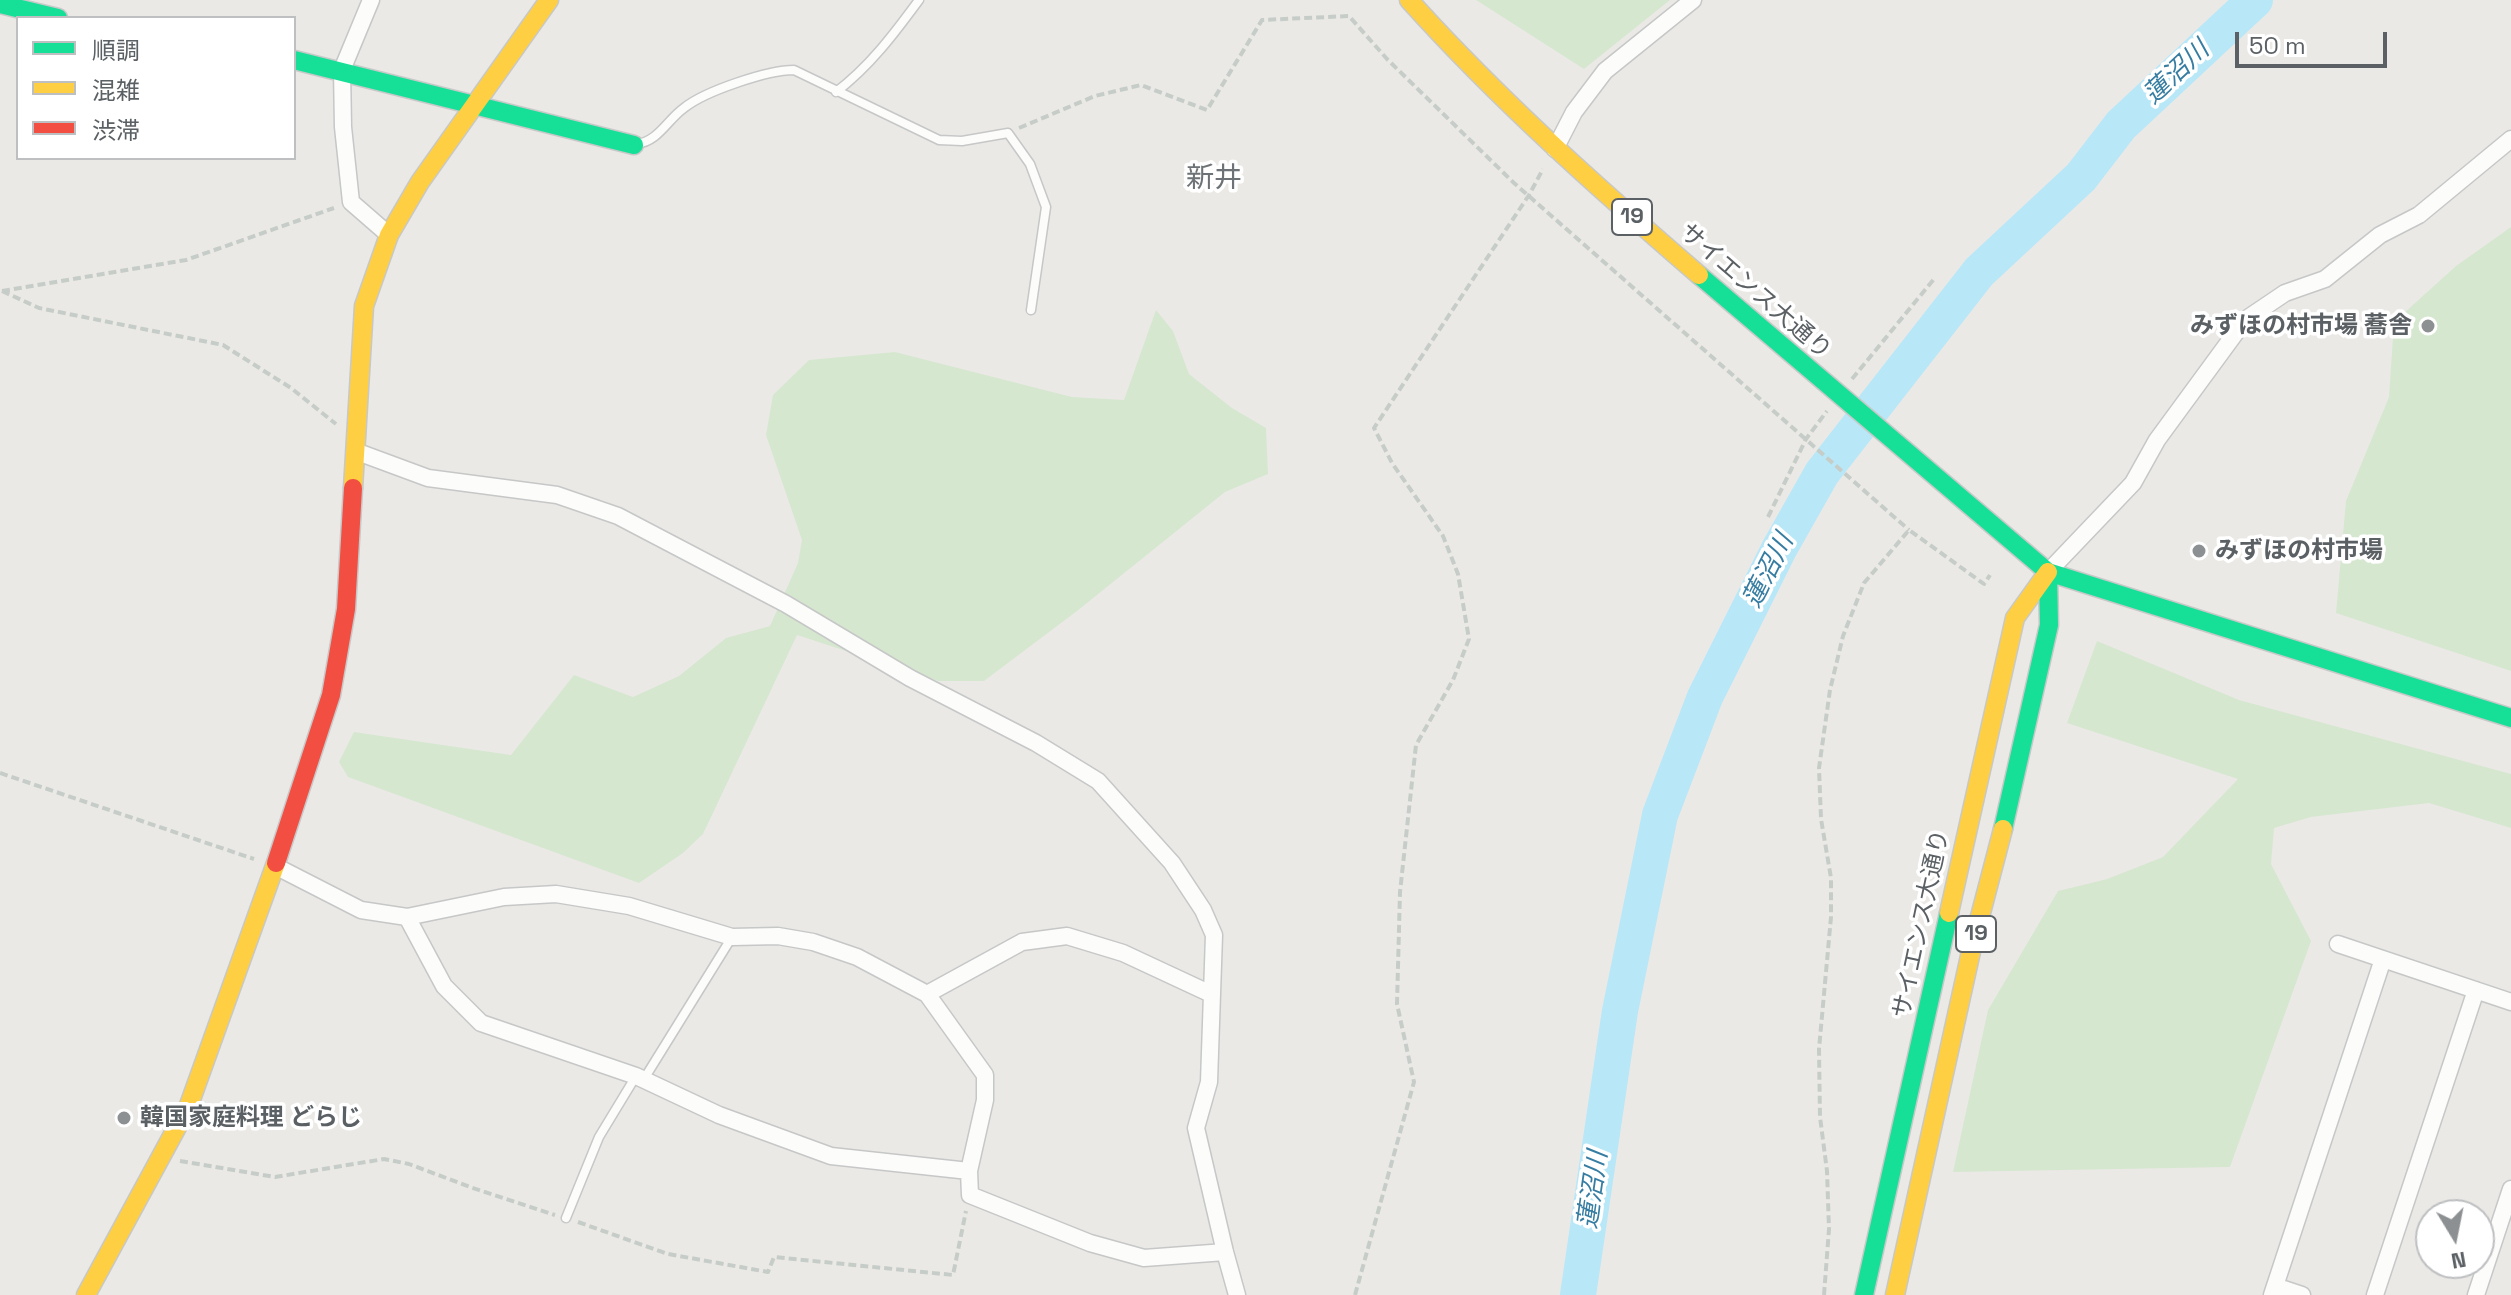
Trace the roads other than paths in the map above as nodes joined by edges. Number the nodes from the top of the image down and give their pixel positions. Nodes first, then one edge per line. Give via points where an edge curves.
1 (371, 0) edge
2 (549, 0) edge
3 (919, 0) edge
4 (1409, 0) edge
5 (1693, 0) edge
6 (0, 4) edge
7 (50, 16) edge
8 (296, 60) edge
9 (342, 70) junction
10 (836, 92) junction
11 (474, 106) junction
12 (2511, 139) edge
13 (634, 145) joint
14 (1555, 149) junction
15 (389, 235) junction
16 (1031, 310) dead end
17 (356, 446) junction
18 (2048, 572) junction
19 (2511, 718) edge
20 (275, 866) junction
21 (407, 917) junction
22 (732, 937) junction
23 (2338, 944) dead end
24 (2383, 959) junction
25 (2476, 990) junction
26 (927, 994) junction
27 (1211, 994) junction
28 (2511, 1002) edge
29 (640, 1078) junction
30 (969, 1171) junction
31 (2511, 1189) edge
32 (566, 1218) road end
33 (1225, 1252) junction
34 (2273, 1290) edge
35 (86, 1295) edge
36 (1237, 1295) edge
37 (1864, 1295) edge
38 (1895, 1295) edge
39 (2302, 1295) edge
40 (2375, 1295) edge
41 (2476, 1295) edge

1 - 9 street
2 - 11 main road
3 - 10 lane via 885,47
4 - 14 main road, サイエンス大通り / 19
5 - 14 street via 1605,71
6 - 7 main road
8 - 9 main road
9 - 11 main road
9 - 15 street via 351,202
10 - 13 lane via 794,70 776,70 685,107 647,143
10 - 16 lane via 939,140 1008,133 1030,164 1046,207
11 - 13 main road
11 - 15 main road
12 - 18 street via 2419,215 2380,235 2325,279 2285,293 2245,320 2157,440 2133,483
14 - 18 main road, サイエンス大通り / 19
15 - 17 main road via 364,306
17 - 20 main road via 346,609 331,695
17 - 27 street via 428,478 557,495 618,516 786,604 1098,781 1172,863 1203,910 1214,935
18 - 19 main road
18 - 37 main road, サイエンス大通り / 19 via 2015,618
18 - 38 main road, 19 via 2049,625
20 - 21 street via 361,910
20 - 35 main road via 189,1105
21 - 22 street via 504,897 556,894 629,906
21 - 29 street via 444,986 481,1023
22 - 26 street via 813,942 857,957
22 - 29 lane
23 - 24 street
24 - 25 street
24 - 34 street
25 - 28 street
25 - 40 street
26 - 27 street via 1022,942 1067,936 1123,953
26 - 30 street via 985,1075 985,1100
27 - 33 street via 1209,1082 1196,1128
29 - 30 street via 719,1115 831,1156
29 - 32 lane via 599,1137
30 - 33 street via 970,1195 1090,1243 1144,1258
31 - 41 street
33 - 36 street
34 - 39 street

